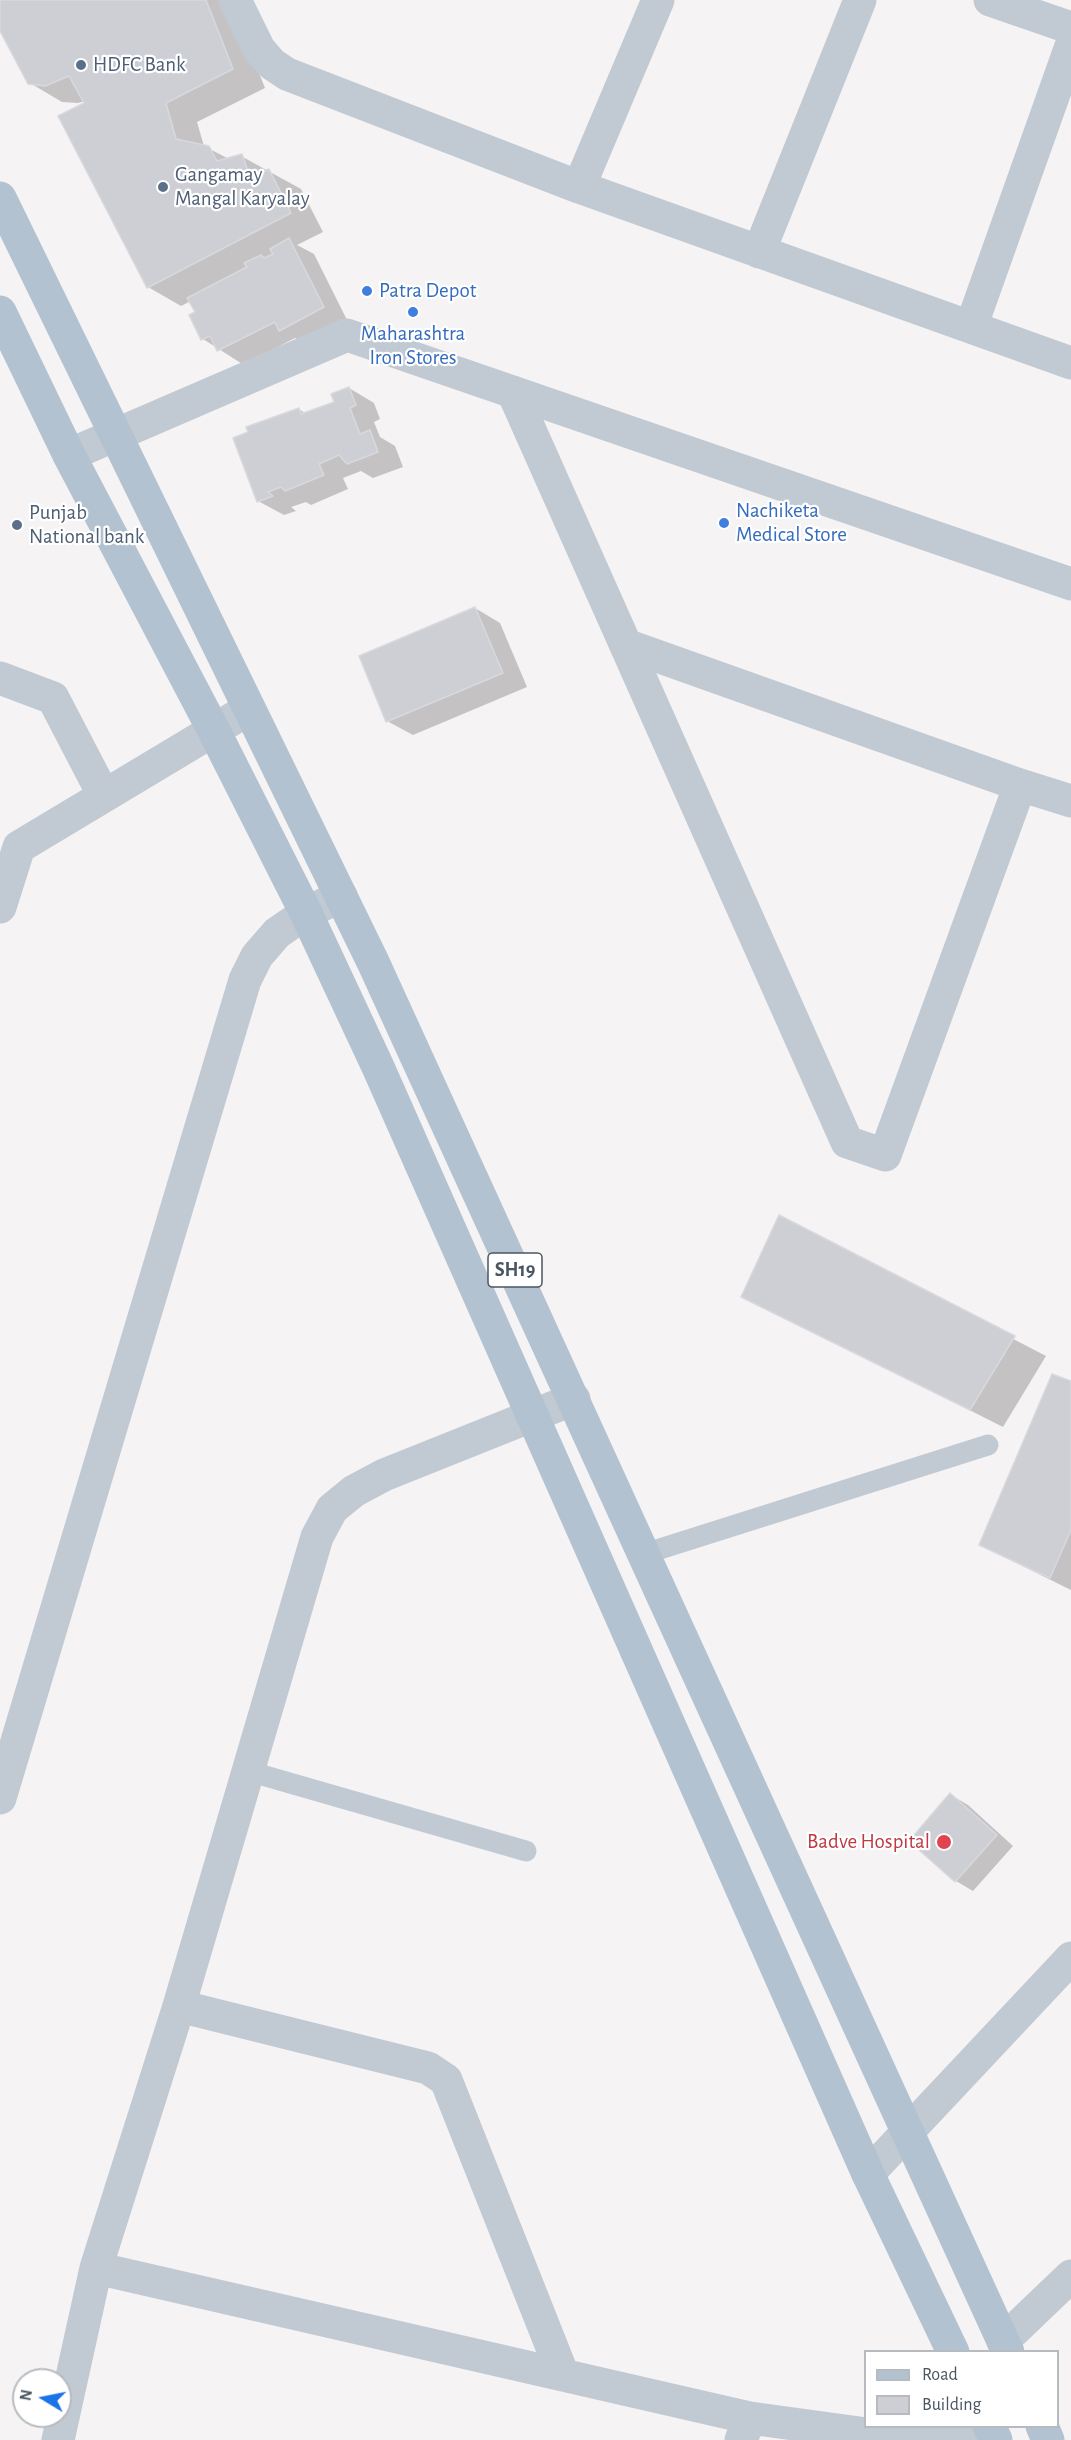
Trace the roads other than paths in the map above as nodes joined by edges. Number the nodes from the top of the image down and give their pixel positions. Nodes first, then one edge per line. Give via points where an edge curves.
1 (235, 0) edge
2 (658, 0) edge
3 (860, 0) edge
4 (990, 0) edge
5 (1071, 28) edge
6 (1071, 46) edge
7 (579, 187) junction
8 (0, 198) edge
9 (759, 252) junction
10 (0, 312) edge
11 (971, 327) junction
12 (1071, 363) edge
13 (513, 392) junction
14 (115, 435) junction
15 (69, 455) junction
16 (1071, 584) edge
17 (626, 645) junction
18 (0, 678) edge
19 (249, 709) junction
20 (213, 729) junction
21 (1020, 785) junction
22 (104, 796) junction
23 (1071, 801) edge
24 (10, 851) edge
25 (341, 896) junction
26 (0, 908) edge
27 (306, 913) junction
28 (574, 1400) junction
29 (533, 1416) junction
30 (988, 1445) dead end
31 (644, 1554) junction
32 (249, 1771) junction
33 (0, 1798) edge
34 (526, 1851) dead end
35 (1071, 1958) edge
36 (179, 2006) junction
37 (909, 2131) junction
38 (868, 2174) junction
39 (96, 2268) junction
40 (1071, 2276) edge
41 (1006, 2346) edge
42 (952, 2350) edge
43 (563, 2375) junction
44 (971, 2428) edge
45 (746, 2429) edge
46 (58, 2440) edge

1 - 7 street via 259,49 287,75
2 - 7 street
3 - 9 street
4 - 5 street
6 - 11 street
7 - 9 street
8 - 14 main road, SH19
9 - 11 street
10 - 15 main road, SH19
11 - 12 street
13 - 14 street via 347,335
13 - 16 street
13 - 17 street
14 - 15 street
14 - 19 main road, SH19
15 - 20 main road, SH19
17 - 21 street
17 - 21 street via 847,1142 885,1155
18 - 22 street via 53,698
19 - 20 street
19 - 25 main road, SH19
20 - 22 street
20 - 27 main road, SH19
21 - 23 street
22 - 24 street
24 - 26 street
25 - 27 street
25 - 28 main road, SH19
27 - 29 main road, SH19
27 - 33 street via 277,933 257,956 245,980
28 - 29 street
28 - 31 main road, SH19
29 - 32 street via 384,1475 354,1491 332,1509 317,1537
29 - 38 main road, SH19
30 - 31 lane
31 - 37 main road, SH19
32 - 34 lane
32 - 36 street
35 - 37 street
36 - 39 street
36 - 43 street via 428,2068 446,2080
37 - 38 street
37 - 41 main road, SH19
38 - 42 main road, SH19
39 - 43 street
39 - 46 street
40 - 41 street
43 - 45 street
44 - 45 street via 946,2436 896,2438

